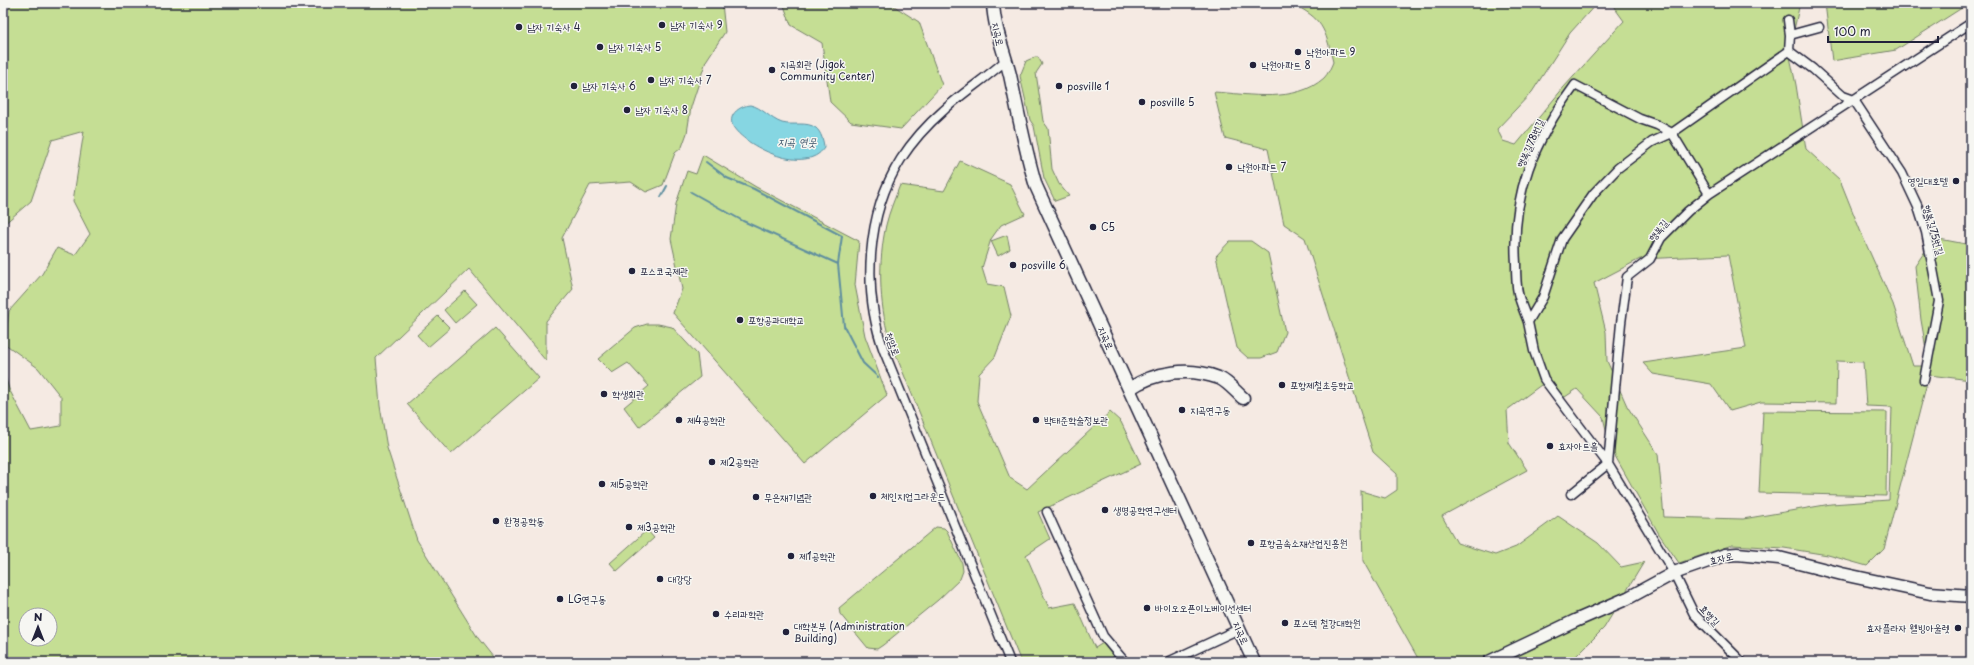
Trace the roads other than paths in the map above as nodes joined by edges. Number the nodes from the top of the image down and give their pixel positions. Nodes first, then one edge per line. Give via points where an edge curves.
1 (993, 3) edge
2 (1788, 20) dead end
3 (1971, 23) edge
4 (1819, 27) dead end
5 (1790, 35) junction
6 (1788, 52) junction
7 (1005, 61) junction
8 (1854, 100) junction
9 (1672, 133) junction
10 (1709, 194) junction
11 (1528, 322) junction
12 (1924, 380) dead end
13 (1129, 388) junction
14 (1243, 398) dead end
15 (1608, 464) junction
16 (1572, 494) dead end
17 (1047, 512) dead end
18 (1674, 573) junction
19 (1971, 596) edge
20 (1239, 629) junction
21 (1010, 662) edge
22 (1125, 662) edge
23 (1168, 662) edge
24 (1254, 662) edge
25 (1489, 662) edge
26 (1742, 662) edge

1 - 7 street, 지곡로 via 994,19
2 - 5 street
3 - 8 street, 행복길
4 - 5 street
5 - 6 street
6 - 8 street via 1813,69 1843,96
6 - 9 street
7 - 13 street, 지곡로 via 1036,186
7 - 21 street, 청암로 via 942,111 900,160 878,214 870,278 873,315 881,343
8 - 10 street, 행복길
8 - 12 street, 행복길75번길 via 1902,172 1926,232 1939,301
9 - 10 street
9 - 11 street via 1652,142 1618,168 1594,193 1562,239 1543,297
9 - 11 street, 행복길78번길 via 1575,85 1554,114 1540,140 1529,166 1518,207 1515,244 1518,293
10 - 15 street, 행복길 via 1661,238 1650,259 1627,277
11 - 15 street, 행복길78번길 via 1534,351 1544,379
13 - 14 street via 1156,375 1187,370 1220,379
13 - 20 street, 지곡로
15 - 16 street
15 - 18 street
17 - 22 street via 1103,636
18 - 19 street, 효자로 via 1711,559 1738,554 1779,558 1930,593
18 - 25 street, 효자로 via 1628,598
18 - 26 street, 효행길 via 1694,614
20 - 23 street
20 - 24 street, 지곡로

